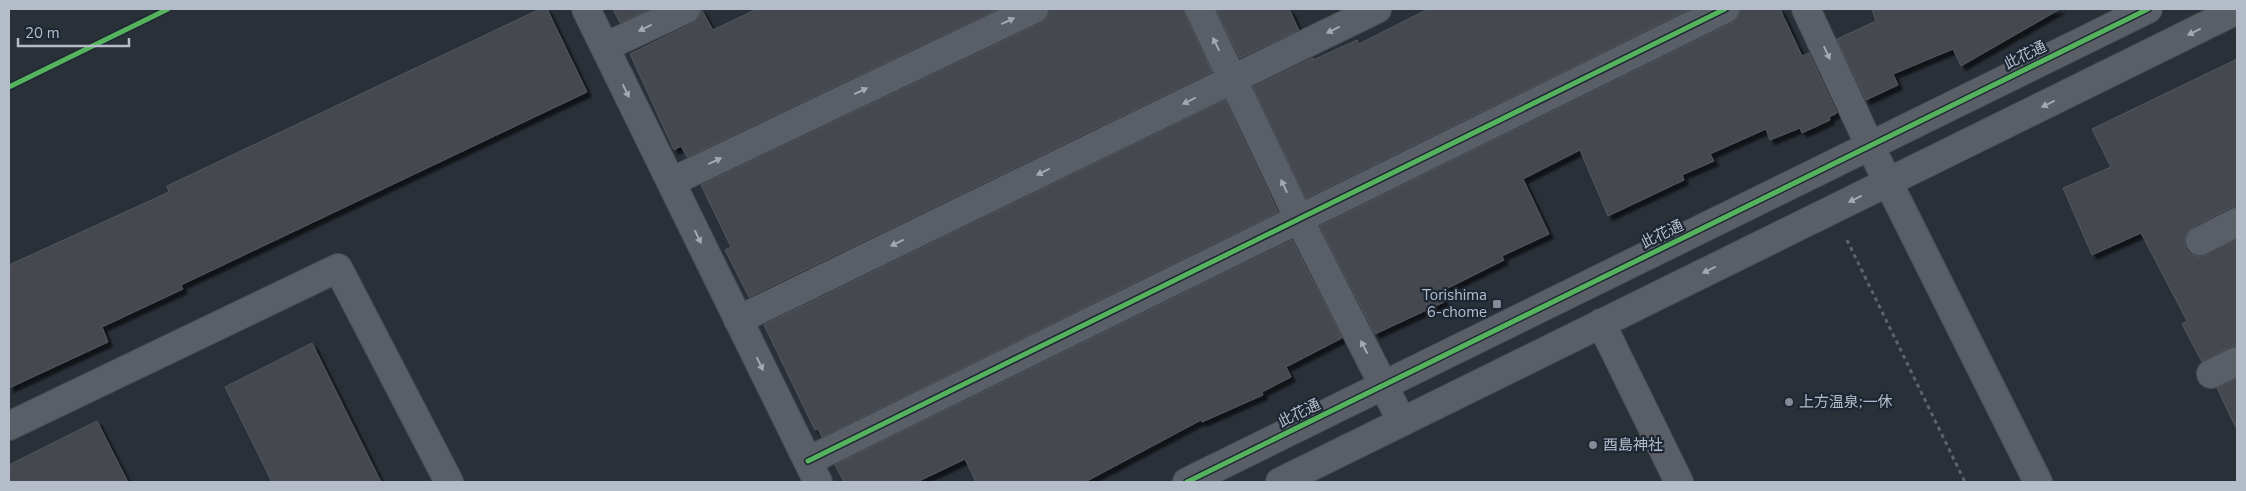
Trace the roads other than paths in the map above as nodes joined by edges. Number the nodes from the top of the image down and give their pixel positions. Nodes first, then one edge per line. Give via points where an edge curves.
1 (586, 9) edge
2 (686, 9) edge
3 (1034, 9) edge
4 (1199, 9) edge
5 (1377, 9) edge
6 (1726, 9) edge
7 (1806, 9) edge
8 (2148, 9) edge
9 (2237, 10) edge
10 (605, 47) junction
11 (1233, 79) junction
12 (1870, 146) junction
13 (670, 182) junction
14 (1888, 182) junction
15 (1299, 219) junction
16 (2237, 222) edge
17 (2200, 241) dead end
18 (738, 320) junction
19 (1601, 324) junction
20 (2237, 361) edge
21 (2211, 374) dead end
22 (1383, 385) junction
23 (1402, 422) junction
24 (9, 426) edge
25 (813, 472) edge
26 (449, 482) edge
27 (1187, 482) edge
28 (1280, 482) edge
29 (1679, 482) edge
30 (2038, 482) edge

1 - 10 street
2 -> 10 street
13 -> 3 street
11 -> 4 street
5 -> 11 street
6 - 15 street
7 -> 12 street
8 - 12 street, 此花通
9 -> 14 street
10 -> 13 street
15 -> 11 street
11 -> 18 street
12 - 14 street
12 - 22 street, 此花通
13 -> 18 street
14 -> 19 street
14 - 30 street
22 -> 15 street
15 - 25 street
16 - 17 street
18 -> 25 street
19 - 23 street
19 - 29 street
20 - 21 street
22 - 23 street
22 - 27 street, 此花通
23 - 28 street
24 - 26 street via 338,268

